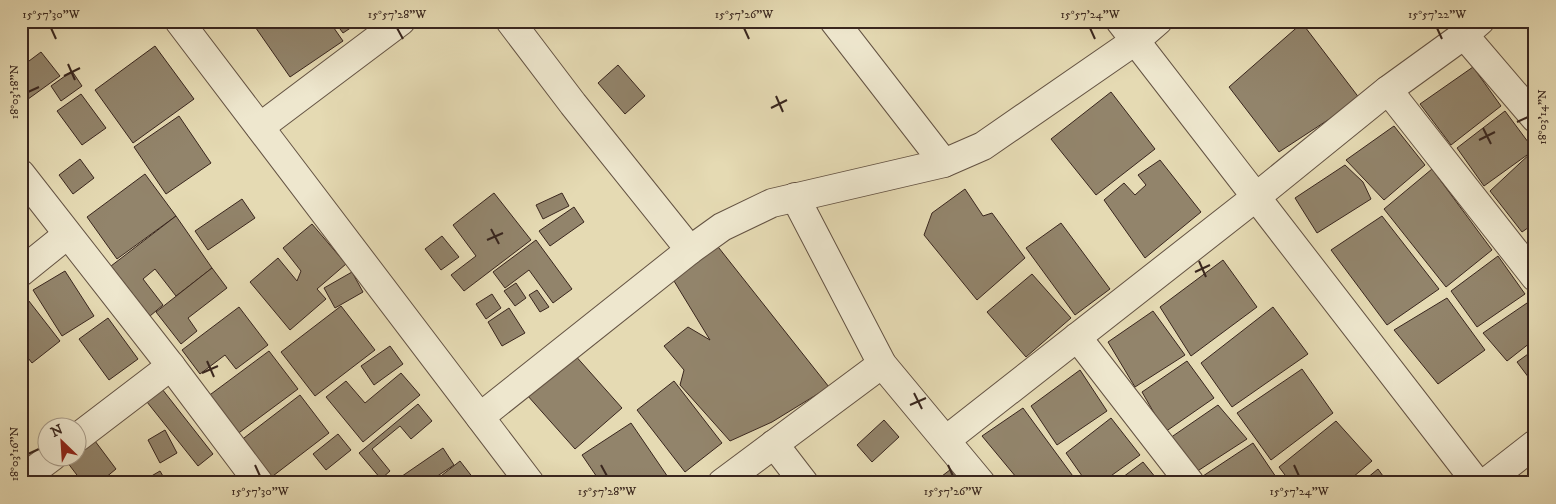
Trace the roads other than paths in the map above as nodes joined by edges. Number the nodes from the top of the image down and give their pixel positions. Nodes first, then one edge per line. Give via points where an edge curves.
1 (179, 21) edge
2 (401, 21) edge
3 (510, 21) edge
4 (834, 21) edge
5 (1158, 21) edge
6 (1472, 28) edge
7 (1128, 31) edge
8 (1388, 90) junction
9 (1535, 118) edge
10 (260, 127) junction
11 (944, 164) junction
12 (21, 174) edge
13 (796, 197) junction
14 (1256, 197) junction
15 (67, 235) junction
16 (690, 250) junction
17 (21, 272) edge
18 (1535, 277) edge
19 (1077, 337) junction
20 (882, 364) junction
21 (171, 366) junction
22 (480, 417) junction
23 (88, 429) edge
24 (946, 440) junction
25 (774, 444) junction
26 (1535, 444) edge
27 (40, 466) edge
28 (21, 480) edge
29 (259, 483) edge
30 (530, 483) edge
31 (722, 483) edge
32 (804, 483) edge
33 (981, 483) edge
34 (1190, 483) edge
35 (1477, 483) edge
36 (1485, 483) edge

1 - 10 street
2 - 10 street
3 - 16 street
4 - 11 street
5 - 7 street
6 - 8 street
6 - 9 street
7 - 11 street via 983,146
7 - 14 street
8 - 14 street
8 - 18 street
10 - 22 street
11 - 13 street
12 - 15 street
13 - 16 street via 772,203 722,227
13 - 20 street
14 - 19 street
14 - 35 street
15 - 17 street
15 - 21 street
16 - 22 street
19 - 24 street
19 - 34 street
20 - 24 street
20 - 25 street
21 - 23 street
21 - 29 street
22 - 30 street
24 - 33 street
25 - 31 street
25 - 32 street
26 - 36 street
27 - 28 street

